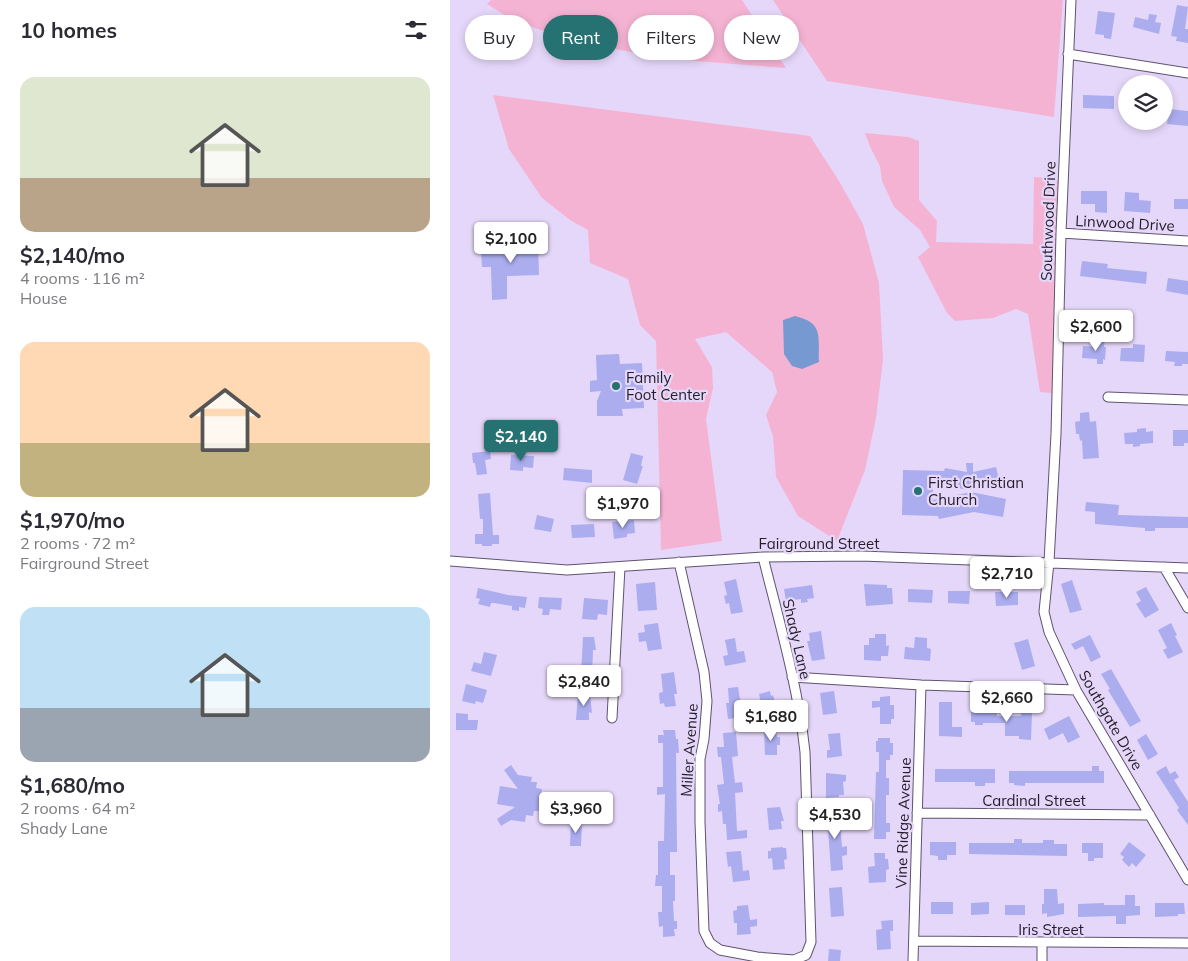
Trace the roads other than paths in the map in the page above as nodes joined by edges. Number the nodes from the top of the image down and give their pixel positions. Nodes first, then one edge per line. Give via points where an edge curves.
1 (1071, 0) edge
2 (1068, 54) junction
3 (1188, 73) edge
4 (1061, 234) junction
5 (1188, 241) edge
6 (1108, 397) dead end
7 (1188, 400) edge
8 (763, 557) junction
9 (450, 561) edge
10 (678, 562) junction
11 (1049, 562) junction
12 (620, 567) junction
13 (1164, 567) junction
14 (1188, 568) edge
15 (1188, 608) edge
16 (792, 677) junction
17 (921, 685) junction
18 (1076, 690) junction
19 (612, 718) dead end
20 (917, 813) junction
21 (1150, 815) junction
22 (1188, 880) edge
23 (914, 941) junction
24 (710, 942) joint
25 (1042, 942) junction
26 (1188, 943) edge
27 (914, 961) edge
28 (1042, 961) edge

1 - 2 street, Southwood Drive
2 - 3 street
2 - 4 street, Southwood Drive
4 - 5 street, Linwood Drive
4 - 11 street, Southwood Drive
6 - 7 street
8 - 10 street, Fairground Street
8 - 11 street, Fairground Street via 861,556
8 - 16 street, Shady Lane
9 - 12 street, Fairground Street via 567,570
10 - 12 street, Fairground Street
10 - 24 street, Miller Avenue via 704,672 707,702 700,759 700,822 704,930
11 - 13 street, Fairground Street
11 - 18 street, Southgate Drive via 1044,612 1049,632
12 - 19 street
13 - 14 street, Fairground Street
13 - 15 street
16 - 17 street
16 - 24 street, Shady Lane via 805,752 811,942 806,955 794,960 720,950
17 - 18 street
17 - 20 street, Vine Ridge Avenue
18 - 21 street, Southgate Drive
20 - 21 street, Cardinal Street
20 - 23 street, Vine Ridge Avenue
21 - 22 street, Southgate Drive
23 - 25 street, Iris Street
23 - 27 street, Vine Ridge Avenue
25 - 26 street, Iris Street
25 - 28 street

